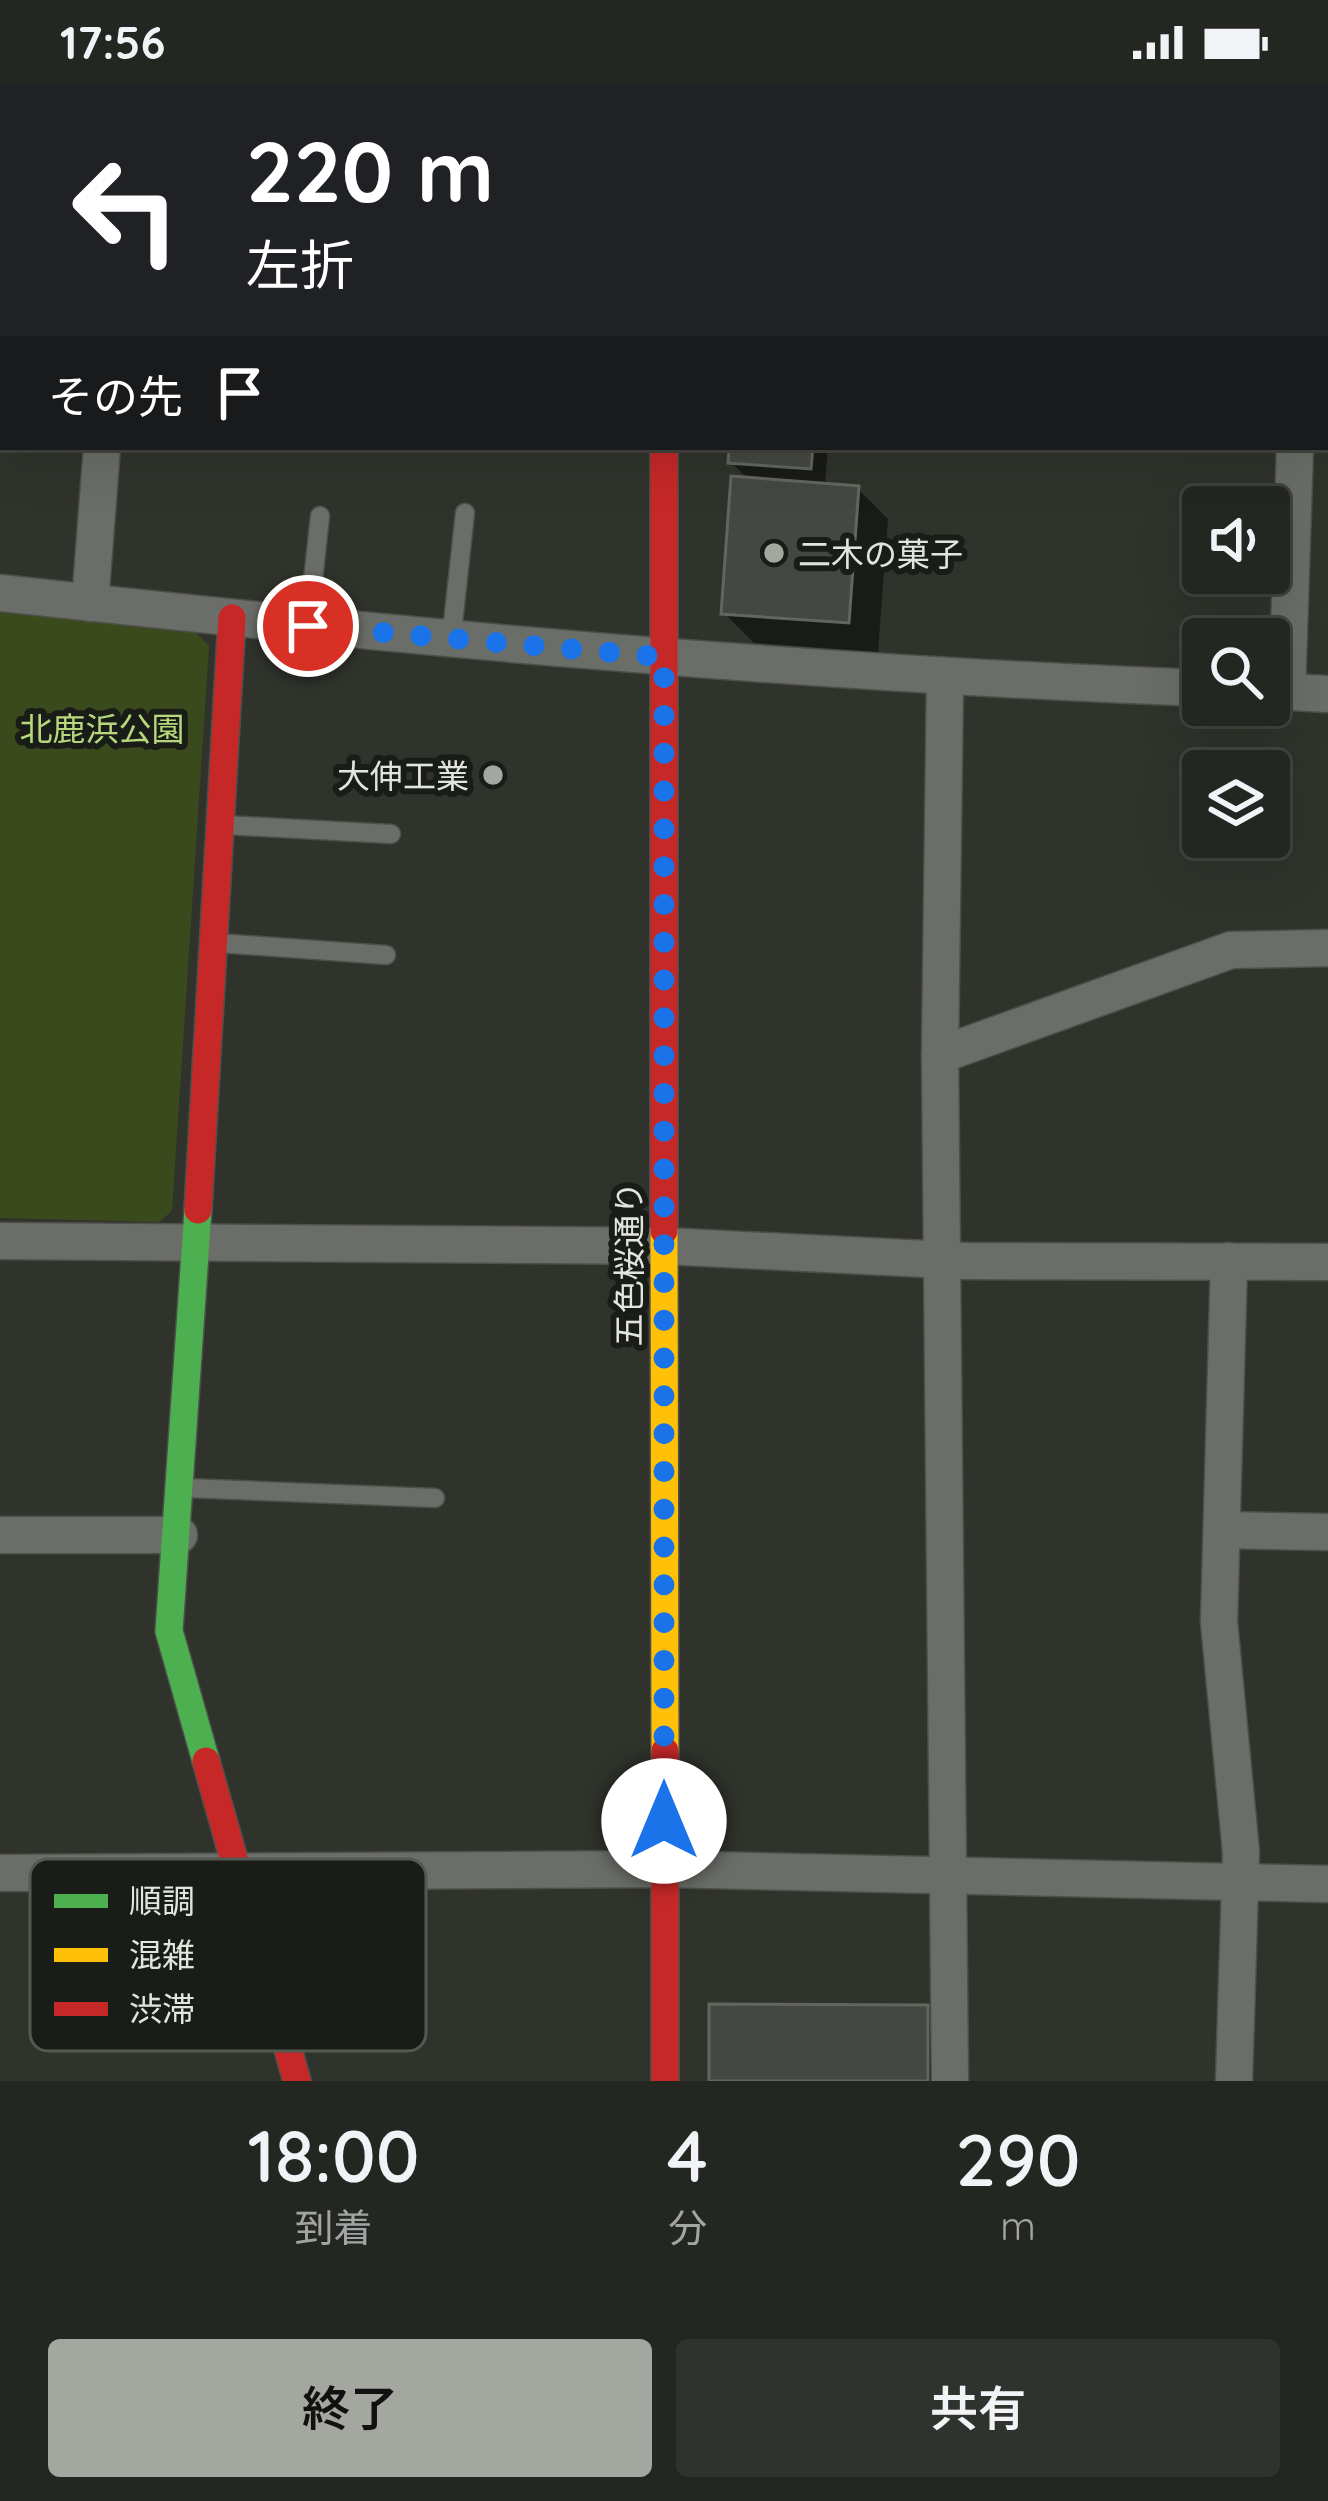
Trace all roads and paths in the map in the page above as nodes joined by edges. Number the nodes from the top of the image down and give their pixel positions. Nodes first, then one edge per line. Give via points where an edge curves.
1 (102, 450) edge
2 (664, 450) edge
3 (1295, 450) edge
4 (465, 513) dead end
5 (320, 516) dead end
6 (0, 592) edge
7 (90, 603) junction
8 (232, 618) junction
9 (1283, 618) edge
10 (308, 626) junction
11 (452, 641) junction
12 (664, 657) junction
13 (946, 678) junction
14 (1182, 687) edge
15 (1290, 692) edge
16 (1328, 694) edge
17 (220, 825) junction
18 (391, 834) dead end
19 (213, 943) junction
20 (1328, 947) edge
21 (386, 955) dead end
22 (940, 1055) junction
23 (0, 1241) edge
24 (196, 1246) junction
25 (664, 1246) junction
26 (943, 1260) junction
27 (1229, 1261) junction
28 (1328, 1262) edge
29 (181, 1488) junction
30 (435, 1498) dead end
31 (1223, 1530) junction
32 (1328, 1532) edge
33 (0, 1535) edge
34 (179, 1535) junction
35 (235, 1859) edge
36 (664, 1869) junction
37 (426, 1872) edge
38 (0, 1873) edge
39 (30, 1873) edge
40 (949, 1875) junction
41 (1238, 1882) junction
42 (1328, 1885) edge
43 (289, 2051) edge
44 (297, 2081) edge
45 (665, 2081) edge
46 (950, 2081) edge
47 (1234, 2081) edge

1 - 7 street
2 - 12 street, 五色桜通り
3 - 9 street
4 - 11 lane
5 - 10 lane
6 - 7 street
7 - 8 street
8 - 10 street
8 - 17 street
10 - 11 street
11 - 12 street
12 - 13 street
12 - 25 street, 五色桜通り
13 - 14 street
13 - 22 street
15 - 16 street
17 - 18 lane
17 - 19 street
19 - 21 lane
19 - 24 street
20 - 22 street via 1232,950
22 - 26 street
23 - 24 street
24 - 25 street
24 - 29 street
25 - 26 street
25 - 36 street, 五色桜通り
26 - 27 street
26 - 40 street
27 - 28 street
27 - 31 street
29 - 30 lane
29 - 34 street
31 - 32 street
31 - 41 street via 1219,1622 1240,1825
33 - 34 street
34 - 35 street via 169,1631
36 - 37 street
36 - 40 street
36 - 45 street, 五色桜通り
38 - 39 street
40 - 41 street
40 - 46 street
41 - 42 street
41 - 47 street
43 - 44 street

